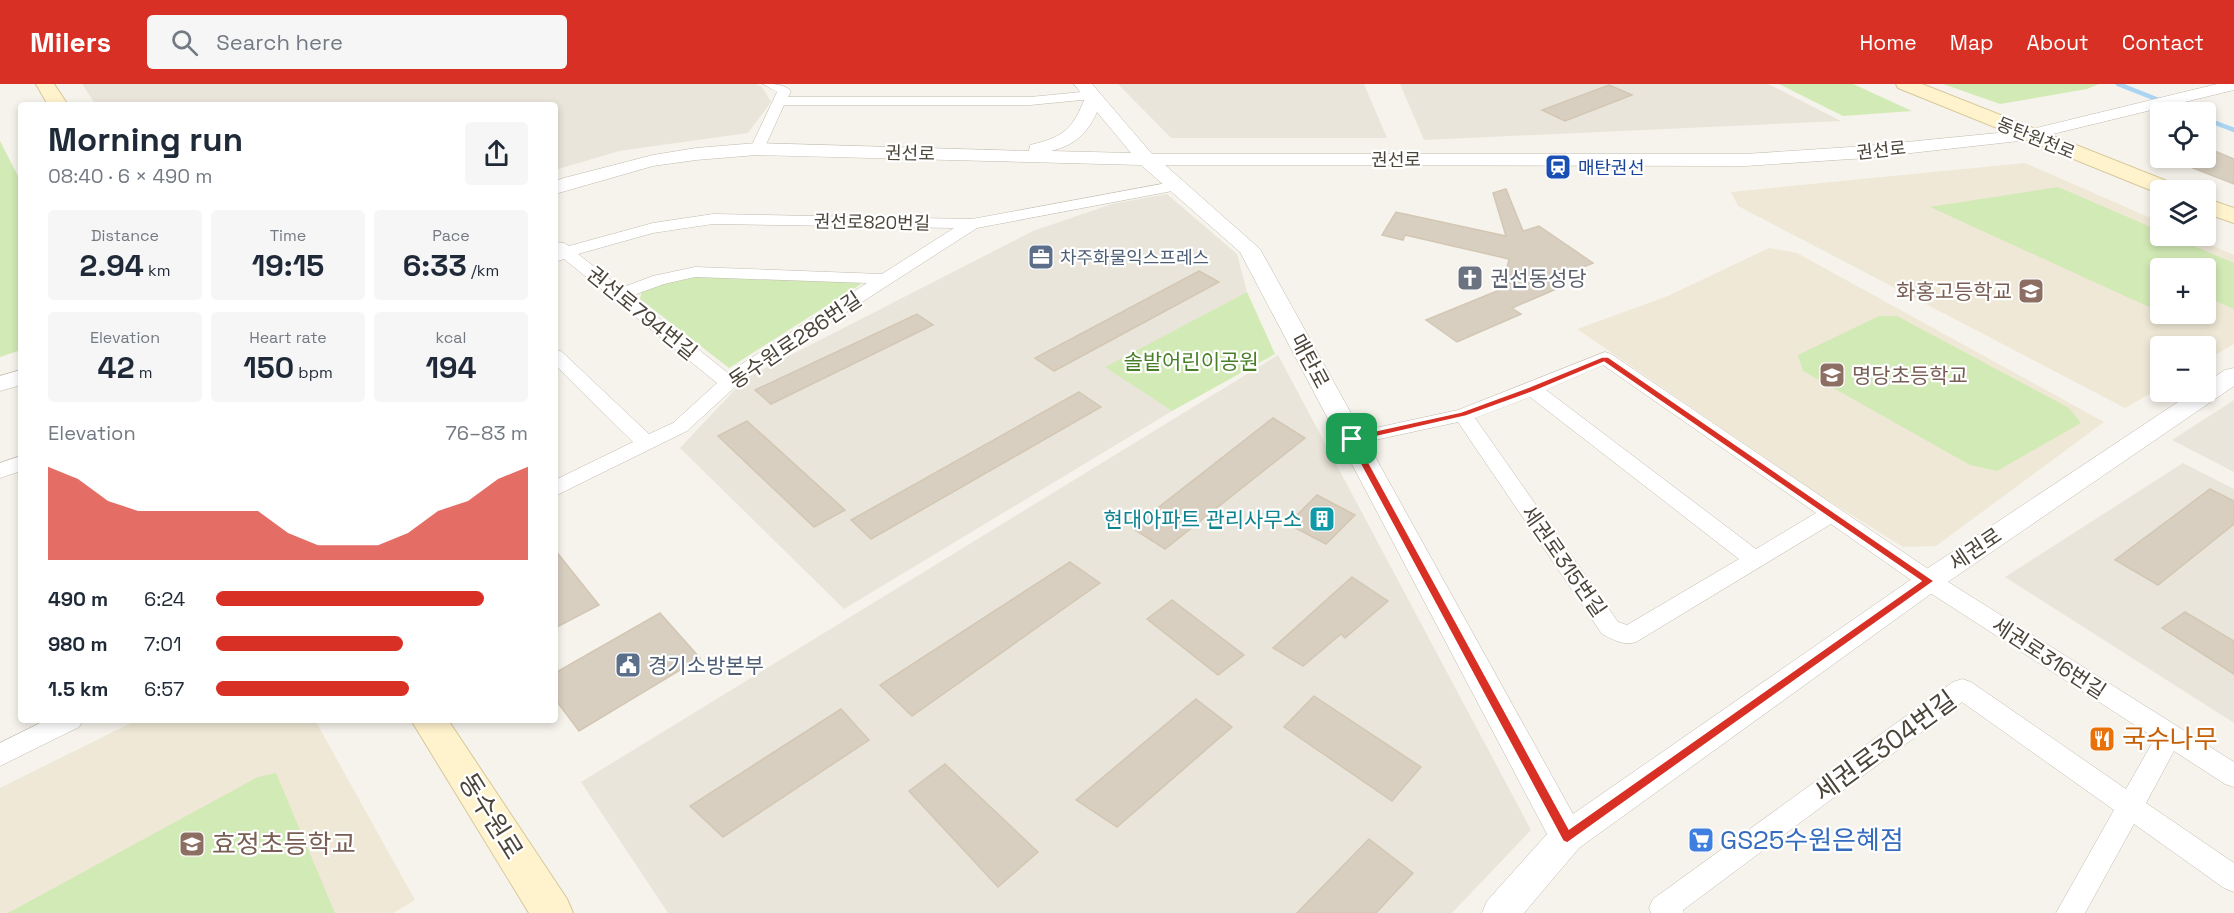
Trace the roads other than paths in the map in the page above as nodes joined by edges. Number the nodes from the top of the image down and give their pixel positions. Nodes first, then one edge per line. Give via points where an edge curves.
1 (45, 84) edge
2 (770, 84) edge
3 (867, 84) edge
4 (960, 84) edge
5 (1905, 84) edge
6 (2234, 85) edge
7 (1090, 92) edge
8 (781, 100) junction
9 (56, 102) edge
10 (874, 102) junction
11 (956, 103) junction
12 (2028, 135) junction
13 (757, 149) junction
14 (1003, 155) junction
15 (1146, 159) junction
16 (2150, 183) edge
17 (1179, 186) junction
18 (558, 188) edge
19 (2216, 209) edge
20 (2234, 216) edge
21 (972, 224) junction
22 (559, 251) edge
23 (886, 279) junction
24 (619, 295) junction
25 (558, 357) edge
26 (2234, 375) edge
27 (18, 378) edge
28 (729, 383) junction
29 (0, 384) edge
30 (1532, 389) junction
31 (1463, 414) junction
32 (1352, 439) junction
33 (647, 444) junction
34 (18, 464) edge
35 (0, 471) edge
36 (558, 488) edge
37 (1831, 514) junction
38 (1755, 560) junction
39 (1929, 581) junction
40 (64, 723) edge
41 (431, 723) edge
42 (2170, 735) junction
43 (0, 755) edge
44 (2234, 776) edge
45 (2130, 806) junction
46 (1567, 837) junction
47 (2234, 879) edge
48 (552, 913) edge
49 (1500, 913) edge
50 (1670, 913) edge
51 (2070, 913) edge

1 - 9 main road
2 - 8 street via 784,91
3 - 10 street
4 - 11 street
5 - 12 main road, 동탄원천로
6 - 12 street, 권선로
7 - 11 street via 1030,101
7 - 14 street via 1082,127 1072,138
7 - 15 street, 매탄로
8 - 10 street
8 - 13 street
10 - 11 street
12 - 15 street, 권선로 via 1866,153 1725,161
12 - 16 main road, 동탄원천로
13 - 14 street, 권선로
13 - 18 street, 권선로 via 656,160
14 - 15 street, 권선로
15 - 17 street, 매탄로
17 - 21 street, 권선로820번길
17 - 32 street, 매탄로 via 1249,249
19 - 20 main road
21 - 22 street, 권선로820번길 via 714,219 636,230
21 - 23 street, 동수원로286번길
22 - 24 street, 권선로794번길
23 - 24 street, 동수원로286번길 via 695,272
23 - 28 street, 동수원로286번길 via 740,372
24 - 28 street, 권선로794번길
25 - 33 street
26 - 39 street, 세권로
27 - 29 street
28 - 33 street, 동수원로286번길 via 680,428
30 - 31 street
30 - 37 street via 1605,358
30 - 38 street
31 - 32 street
31 - 38 street, 세권로315번길 via 1610,628 1628,636
32 - 46 street, 매탄로
33 - 36 street, 동수원로286번길
34 - 35 street
37 - 38 street, 세권로315번길
37 - 39 street
39 - 42 street, 세권로316번길
39 - 46 street, 세권로
40 - 43 street
41 - 48 main road, 동수원로
42 - 44 street, 세권로316번길
42 - 45 street
45 - 47 street, 세권로304번길
45 - 50 street, 세권로304번길 via 1962,689 1663,908
45 - 51 street
46 - 49 street, 세권로

